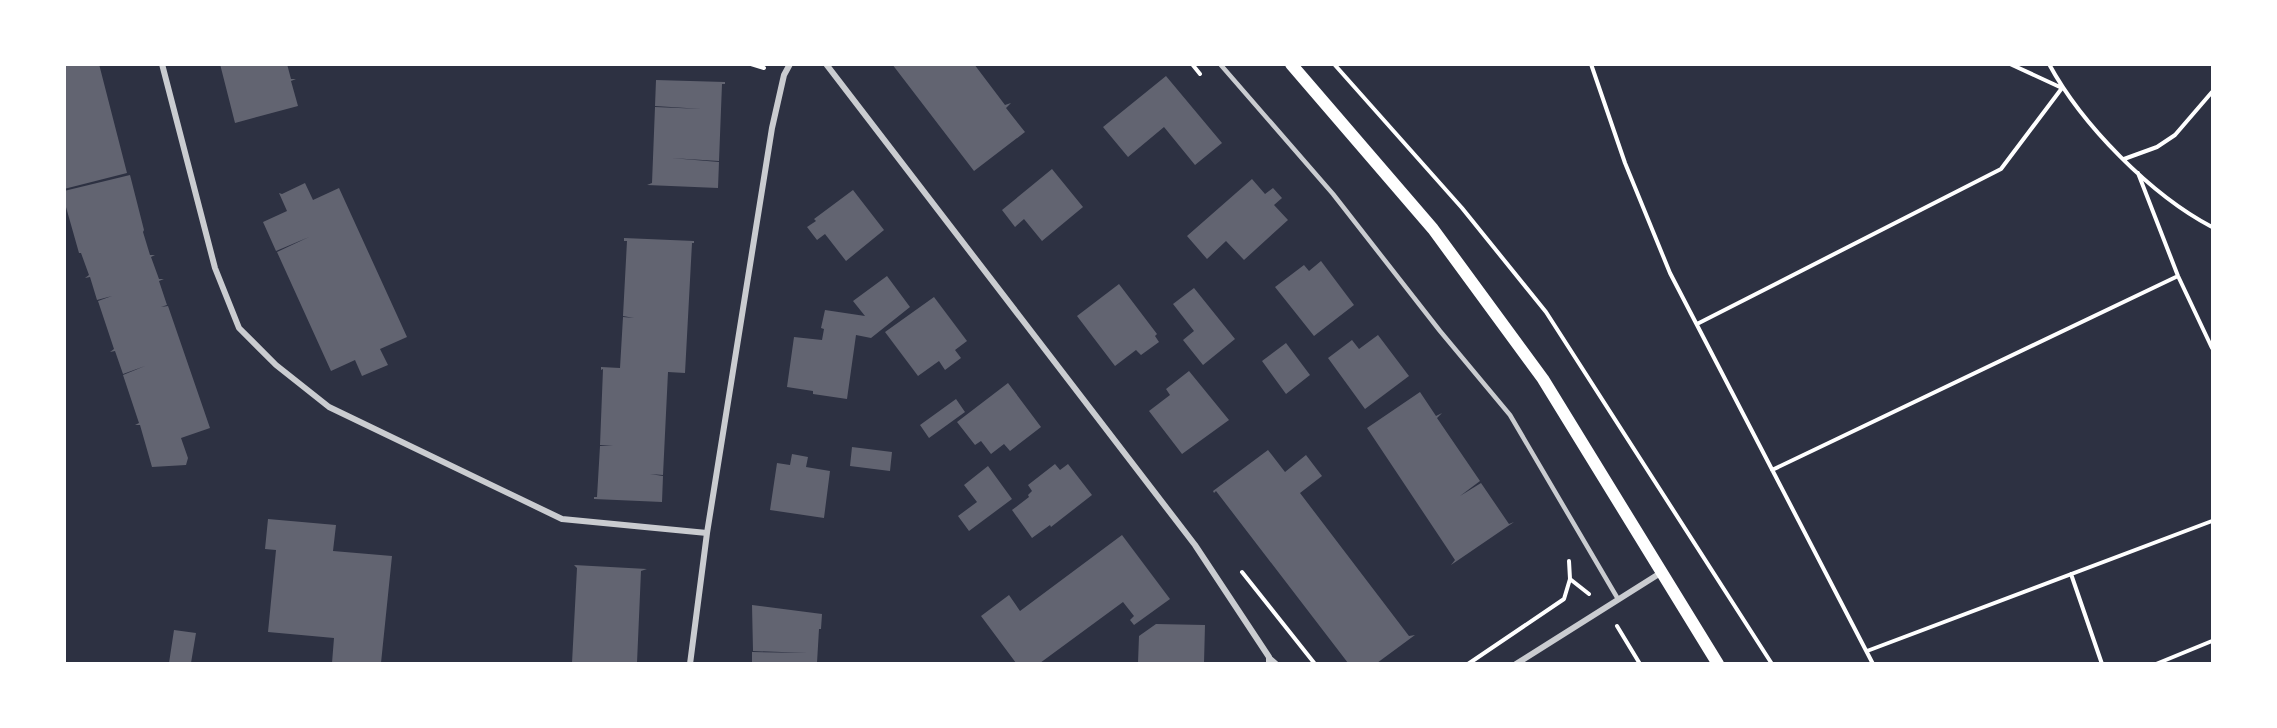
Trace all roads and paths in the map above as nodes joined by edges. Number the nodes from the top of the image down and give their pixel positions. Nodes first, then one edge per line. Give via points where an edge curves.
1 (162, 64) edge
2 (790, 64) edge
3 (826, 64) edge
4 (1192, 64) edge
5 (1220, 64) edge
6 (1291, 64) edge
7 (1334, 64) edge
8 (1591, 64) edge
9 (2010, 64) edge
10 (2049, 64) edge
11 (1206, 81) dead end
12 (2062, 88) junction
13 (2212, 92) edge
14 (2124, 159) junction
15 (2138, 172) junction
16 (2212, 227) edge
17 (2178, 276) junction
18 (1697, 324) junction
19 (2212, 348) edge
20 (1772, 470) junction
21 (2212, 521) edge
22 (707, 532) junction
23 (1569, 555) dead end
24 (1662, 572) junction
25 (2071, 574) junction
26 (1618, 599) junction
27 (2212, 641) edge
28 (1867, 651) junction
29 (1269, 660) edge
30 (690, 663) edge
31 (1276, 663) edge
32 (1468, 663) edge
33 (1516, 663) edge
34 (1718, 663) edge
35 (1772, 663) edge
36 (1873, 663) edge
37 (2102, 663) edge
38 (2156, 663) edge

1 - 22 street via 215,268 239,328 276,365 329,408 562,519
2 - 22 street via 772,128
3 - 29 street via 1195,545
4 - 11 path
5 - 26 lane via 1333,194 1510,415
6 - 24 main road via 1433,229 1543,379
7 - 35 path via 1462,208 1546,312
8 - 18 path via 1625,163 1670,273
9 - 12 path
10 - 12 path
12 - 14 path via 2091,126
12 - 18 path via 2001,169
13 - 14 path via 2175,135 2157,147
14 - 15 path
15 - 16 path via 2192,216
15 - 17 path
17 - 19 path
17 - 20 path
18 - 20 path
20 - 28 path
21 - 25 path
22 - 30 street
23 - 32 path via 1570,579 1564,599
24 - 26 street
24 - 34 main road
25 - 28 path
25 - 37 path
26 - 33 street
27 - 38 path
28 - 36 path
29 - 31 lane

